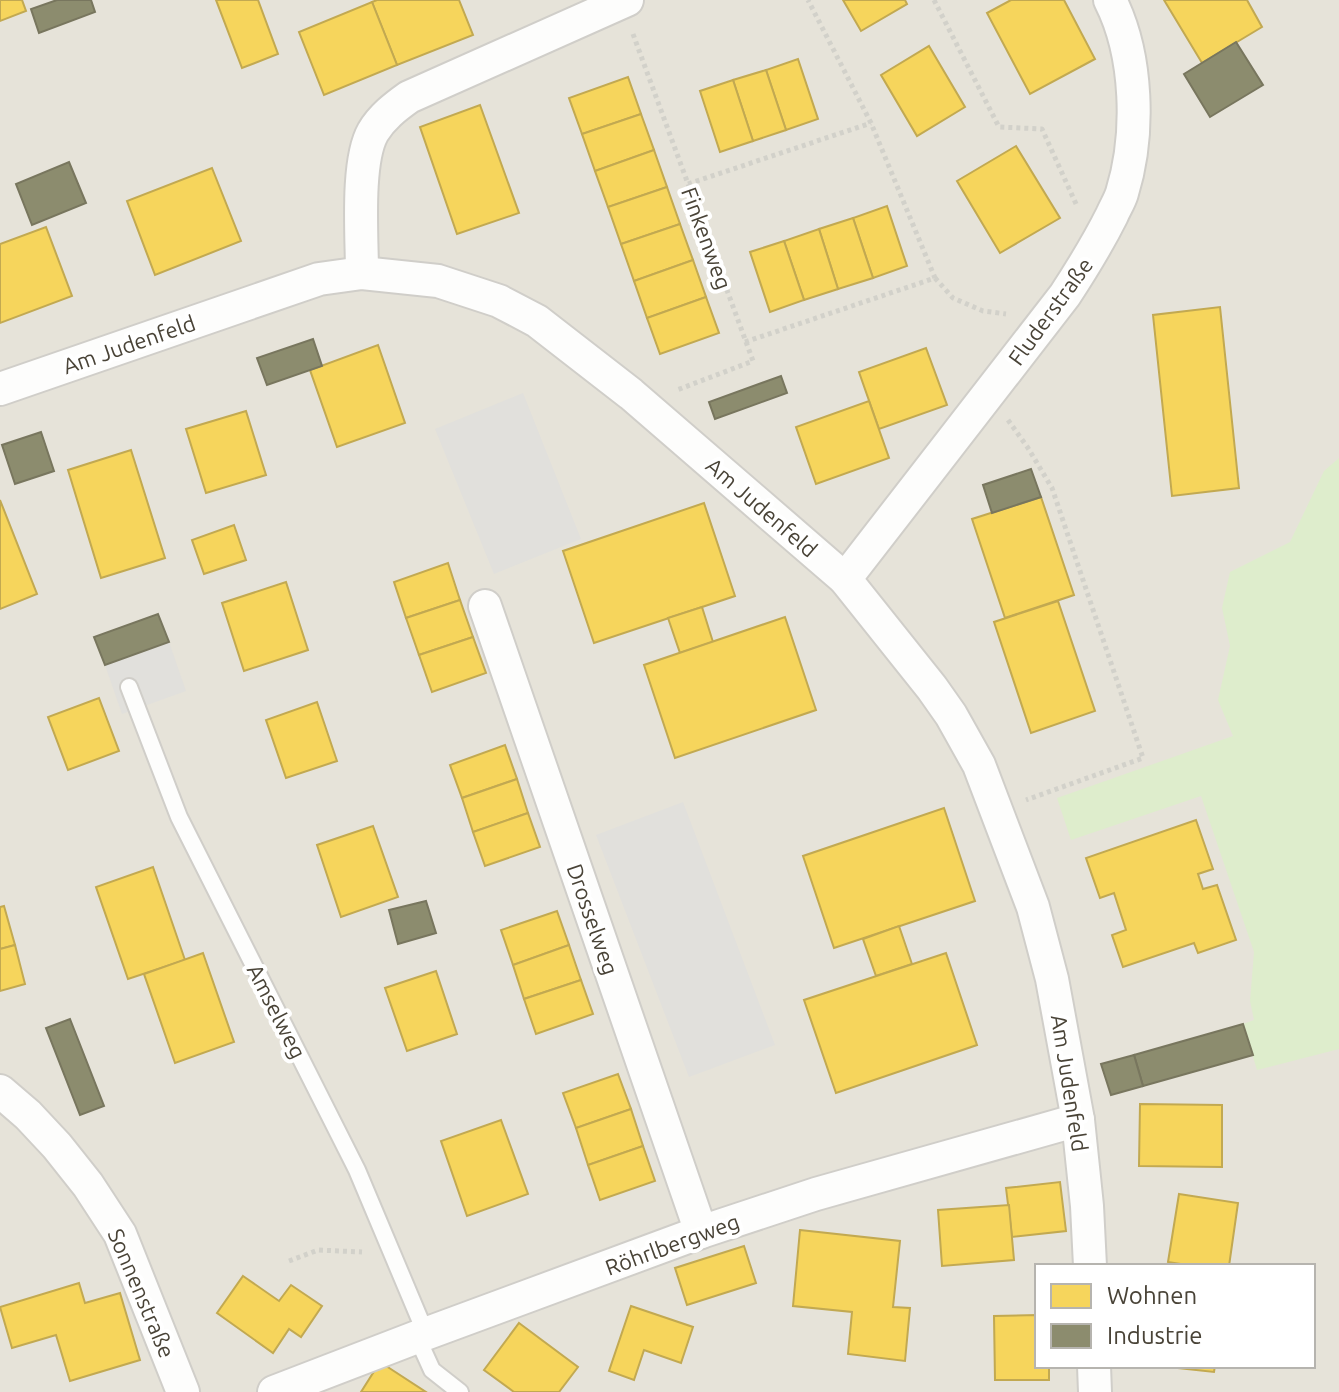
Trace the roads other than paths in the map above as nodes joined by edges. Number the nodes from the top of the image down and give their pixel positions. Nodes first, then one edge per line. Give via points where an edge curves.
1 (1110, 0) edge
2 (624, 1) edge
3 (362, 273) junction
4 (0, 389) edge
5 (845, 579) junction
6 (485, 606) dead end
7 (129, 687) dead end
8 (0, 1091) edge
9 (1078, 1120) junction
10 (701, 1232) junction
11 (1090, 1264) edge
12 (421, 1335) junction
13 (1094, 1368) edge
14 (183, 1392) edge
15 (274, 1392) edge
16 (460, 1392) edge
17 (1095, 1392) edge

1 - 5 street, Fluderstraße via 1134,90 1132,145 1122,194 1065,295
2 - 3 street via 390,110 372,133 362,169
3 - 4 street, Am Judenfeld via 319,279
3 - 5 street, Am Judenfeld via 438,281 499,301 537,321
5 - 9 street, Am Judenfeld via 932,688 979,765 1033,907
6 - 10 street, Drosselweg
7 - 12 lane, Amselweg via 179,817 357,1170
8 - 14 street, Sonnenstraße via 57,1146 120,1234
9 - 10 street, Röhrlbergweg
9 - 11 street, Am Judenfeld
10 - 12 street, Röhrlbergweg
12 - 15 street, Röhrlbergweg
12 - 16 lane, Amselweg via 432,1370
13 - 17 street

